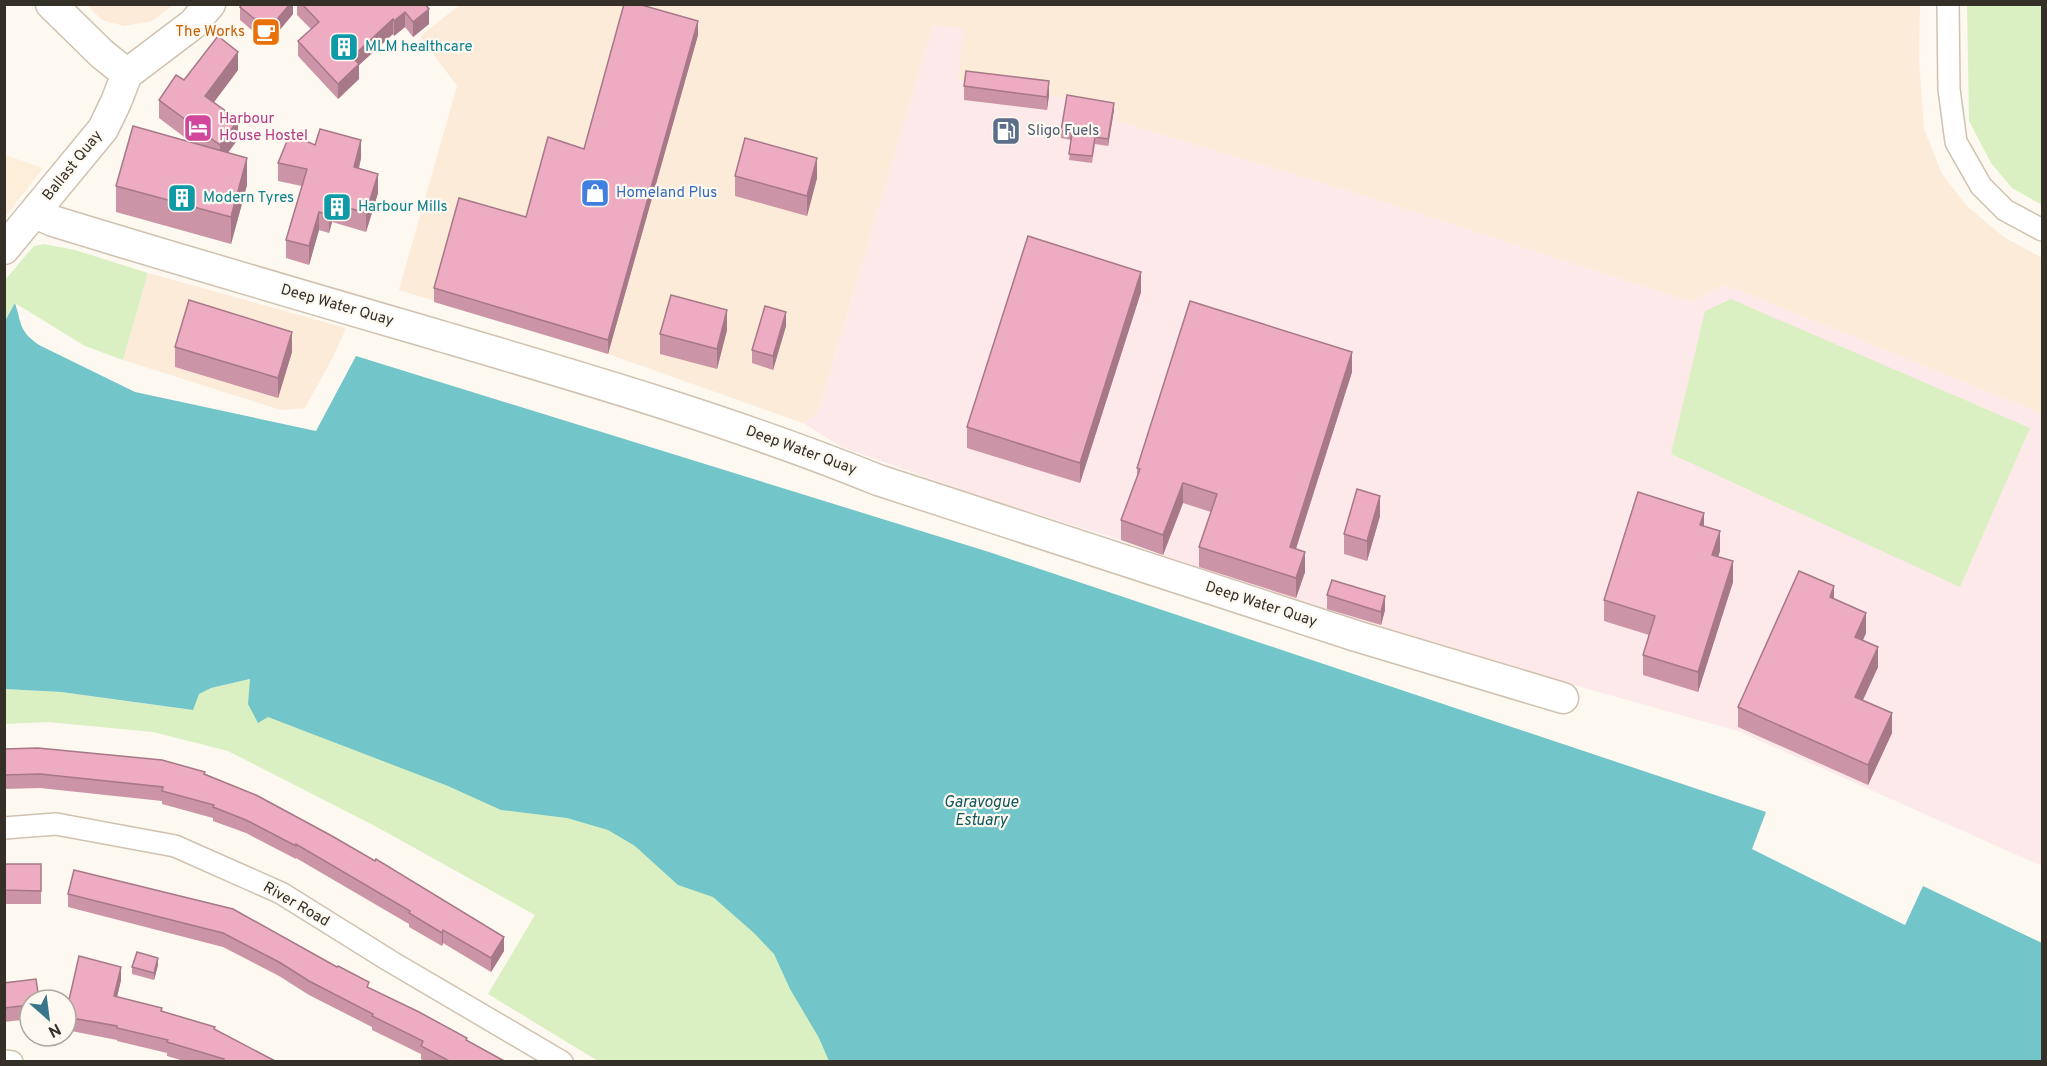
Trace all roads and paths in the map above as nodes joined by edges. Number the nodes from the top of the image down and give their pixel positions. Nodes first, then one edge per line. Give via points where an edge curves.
1 (51, 4) edge
2 (210, 4) edge
3 (1948, 4) edge
4 (127, 74) junction
5 (35, 213) junction
6 (2043, 230) edge
7 (4, 249) edge
8 (1563, 698) dead end
9 (4, 828) edge
10 (4, 1061) edge
11 (12, 1062) edge
12 (562, 1062) edge

1 - 4 street
2 - 4 street via 193,24
3 - 6 street via 1949,88 1956,142 1981,186 2005,210
4 - 5 street, Ballast Quay via 103,129
5 - 7 street, Ballast Quay
5 - 8 street, Deep Water Quay via 239,278 584,378 824,458 878,480 1356,636
9 - 12 street, River Road via 56,824 175,846 281,893
10 - 11 street

